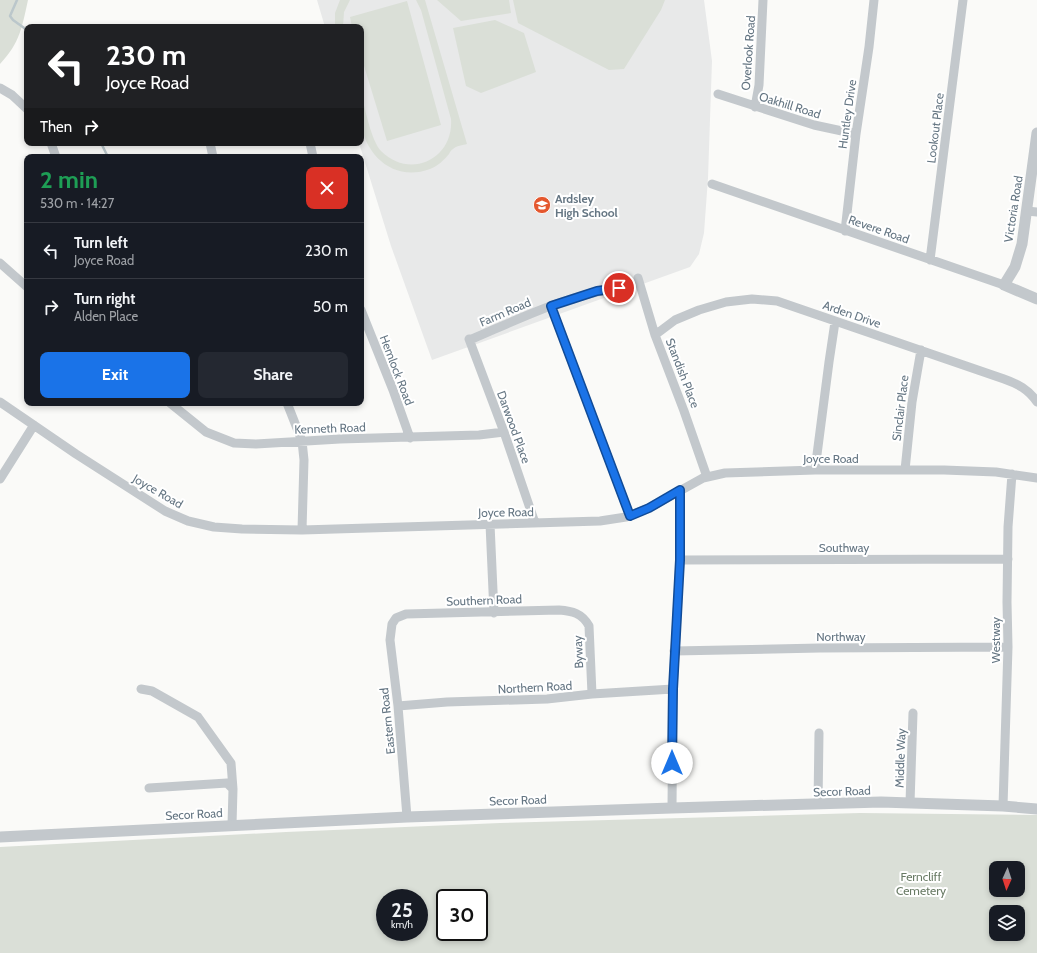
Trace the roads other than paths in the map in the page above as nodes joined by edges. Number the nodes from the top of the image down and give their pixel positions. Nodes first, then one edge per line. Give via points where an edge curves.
1 (764, 0) edge
2 (874, 0) edge
3 (963, 0) edge
4 (0, 88) edge
5 (718, 94) dead end
6 (24, 106) edge
7 (755, 107) junction
8 (1037, 133) edge
9 (856, 134) junction
10 (712, 184) dead end
11 (1032, 212) edge
12 (845, 231) junction
13 (930, 260) junction
14 (0, 263) edge
15 (638, 278) dead end
16 (24, 283) edge
17 (1004, 285) junction
18 (619, 288) dead end
19 (1037, 299) edge
20 (551, 306) junction
21 (835, 322) junction
22 (365, 329) edge
23 (655, 335) junction
24 (469, 339) joint
25 (920, 350) junction
26 (0, 402) edge
27 (1037, 402) edge
28 (174, 406) edge
29 (288, 406) edge
30 (34, 425) junction
31 (504, 432) junction
32 (410, 438) junction
33 (302, 441) junction
34 (815, 470) junction
35 (905, 470) junction
36 (1012, 474) junction
37 (707, 477) junction
38 (1037, 478) edge
39 (0, 479) edge
40 (680, 490) junction
41 (630, 516) junction
42 (535, 523) junction
43 (490, 524) junction
44 (302, 530) junction
45 (1008, 559) junction
46 (680, 560) junction
47 (494, 613) junction
48 (578, 613) joint
49 (393, 623) joint
50 (1008, 647) junction
51 (674, 651) junction
52 (141, 689) dead end
53 (673, 689) junction
54 (592, 694) junction
55 (398, 706) junction
56 (913, 713) dead end
57 (819, 733) dead end
58 (149, 788) dead end
59 (233, 790) junction
60 (910, 803) junction
61 (818, 804) junction
62 (1003, 806) junction
63 (672, 808) junction
64 (1037, 809) edge
65 (407, 817) junction
66 (232, 825) junction
67 (0, 837) edge

1 - 7 street, Overlook Road via 759,85
2 - 9 street, Huntley Drive
3 - 13 street, Lookout Place
4 - 6 street
5 - 7 street, Oakhill Road
7 - 9 street, Oakhill Road via 814,125
8 - 11 street, Victoria Road
9 - 12 street, Huntley Drive
10 - 12 street, Revere Road
11 - 17 street, Victoria Road via 1015,268
12 - 13 street, Revere Road
13 - 17 street, Revere Road
14 - 16 street
15 - 23 street, Standish Place
17 - 19 street, Revere Road
18 - 20 street, Farm Road via 597,291
20 - 24 street, Farm Road
20 - 41 street
21 - 23 street, Arden Drive via 777,301 752,299 726,302 699,310 675,320
21 - 25 street, Arden Drive
21 - 34 street
22 - 32 street, Hemlock Road via 393,390
23 - 37 street, Standish Place
24 - 31 street, Darwood Place
25 - 27 street, Arden Drive via 1022,386
25 - 35 street, Sinclair Place
26 - 30 street, Joyce Road
28 - 33 street, Kenneth Road via 206,432 234,443
29 - 33 street
30 - 39 street
30 - 44 street, Joyce Road via 165,511 188,521 214,527
31 - 32 street, Kenneth Road
31 - 42 street, Darwood Place
32 - 33 street, Kenneth Road
33 - 44 street
34 - 35 street, Joyce Road
34 - 37 street, Joyce Road via 725,473
35 - 36 street, Joyce Road
36 - 38 street, Joyce Road
36 - 45 street, Westway
37 - 40 street, Joyce Road
40 - 41 street, Joyce Road
40 - 46 street
41 - 42 street, Joyce Road via 600,522
42 - 43 street, Joyce Road
43 - 44 street, Joyce Road
43 - 47 street
45 - 46 street, Southway
45 - 50 street, Westway
46 - 51 street
47 - 48 street, Southern Road via 559,610
47 - 49 street, Southern Road via 406,614 396,618
48 - 54 street, Byway via 586,619 588,626
49 - 55 street, Eastern Road via 390,640
50 - 51 street, Northway
50 - 62 street, Westway
51 - 53 street
52 - 59 street via 152,691 198,717 231,763
53 - 54 street, Northern Road
53 - 63 street
54 - 55 street, Northern Road via 547,699
55 - 65 street, Eastern Road
56 - 60 street, Middle Way
57 - 61 street
58 - 59 street via 227,783
59 - 66 street
60 - 61 street, Secor Road
60 - 62 street, Secor Road
61 - 63 street, Secor Road
62 - 64 street, Secor Road
63 - 65 street, Secor Road
65 - 66 street, Secor Road
66 - 67 street, Secor Road

